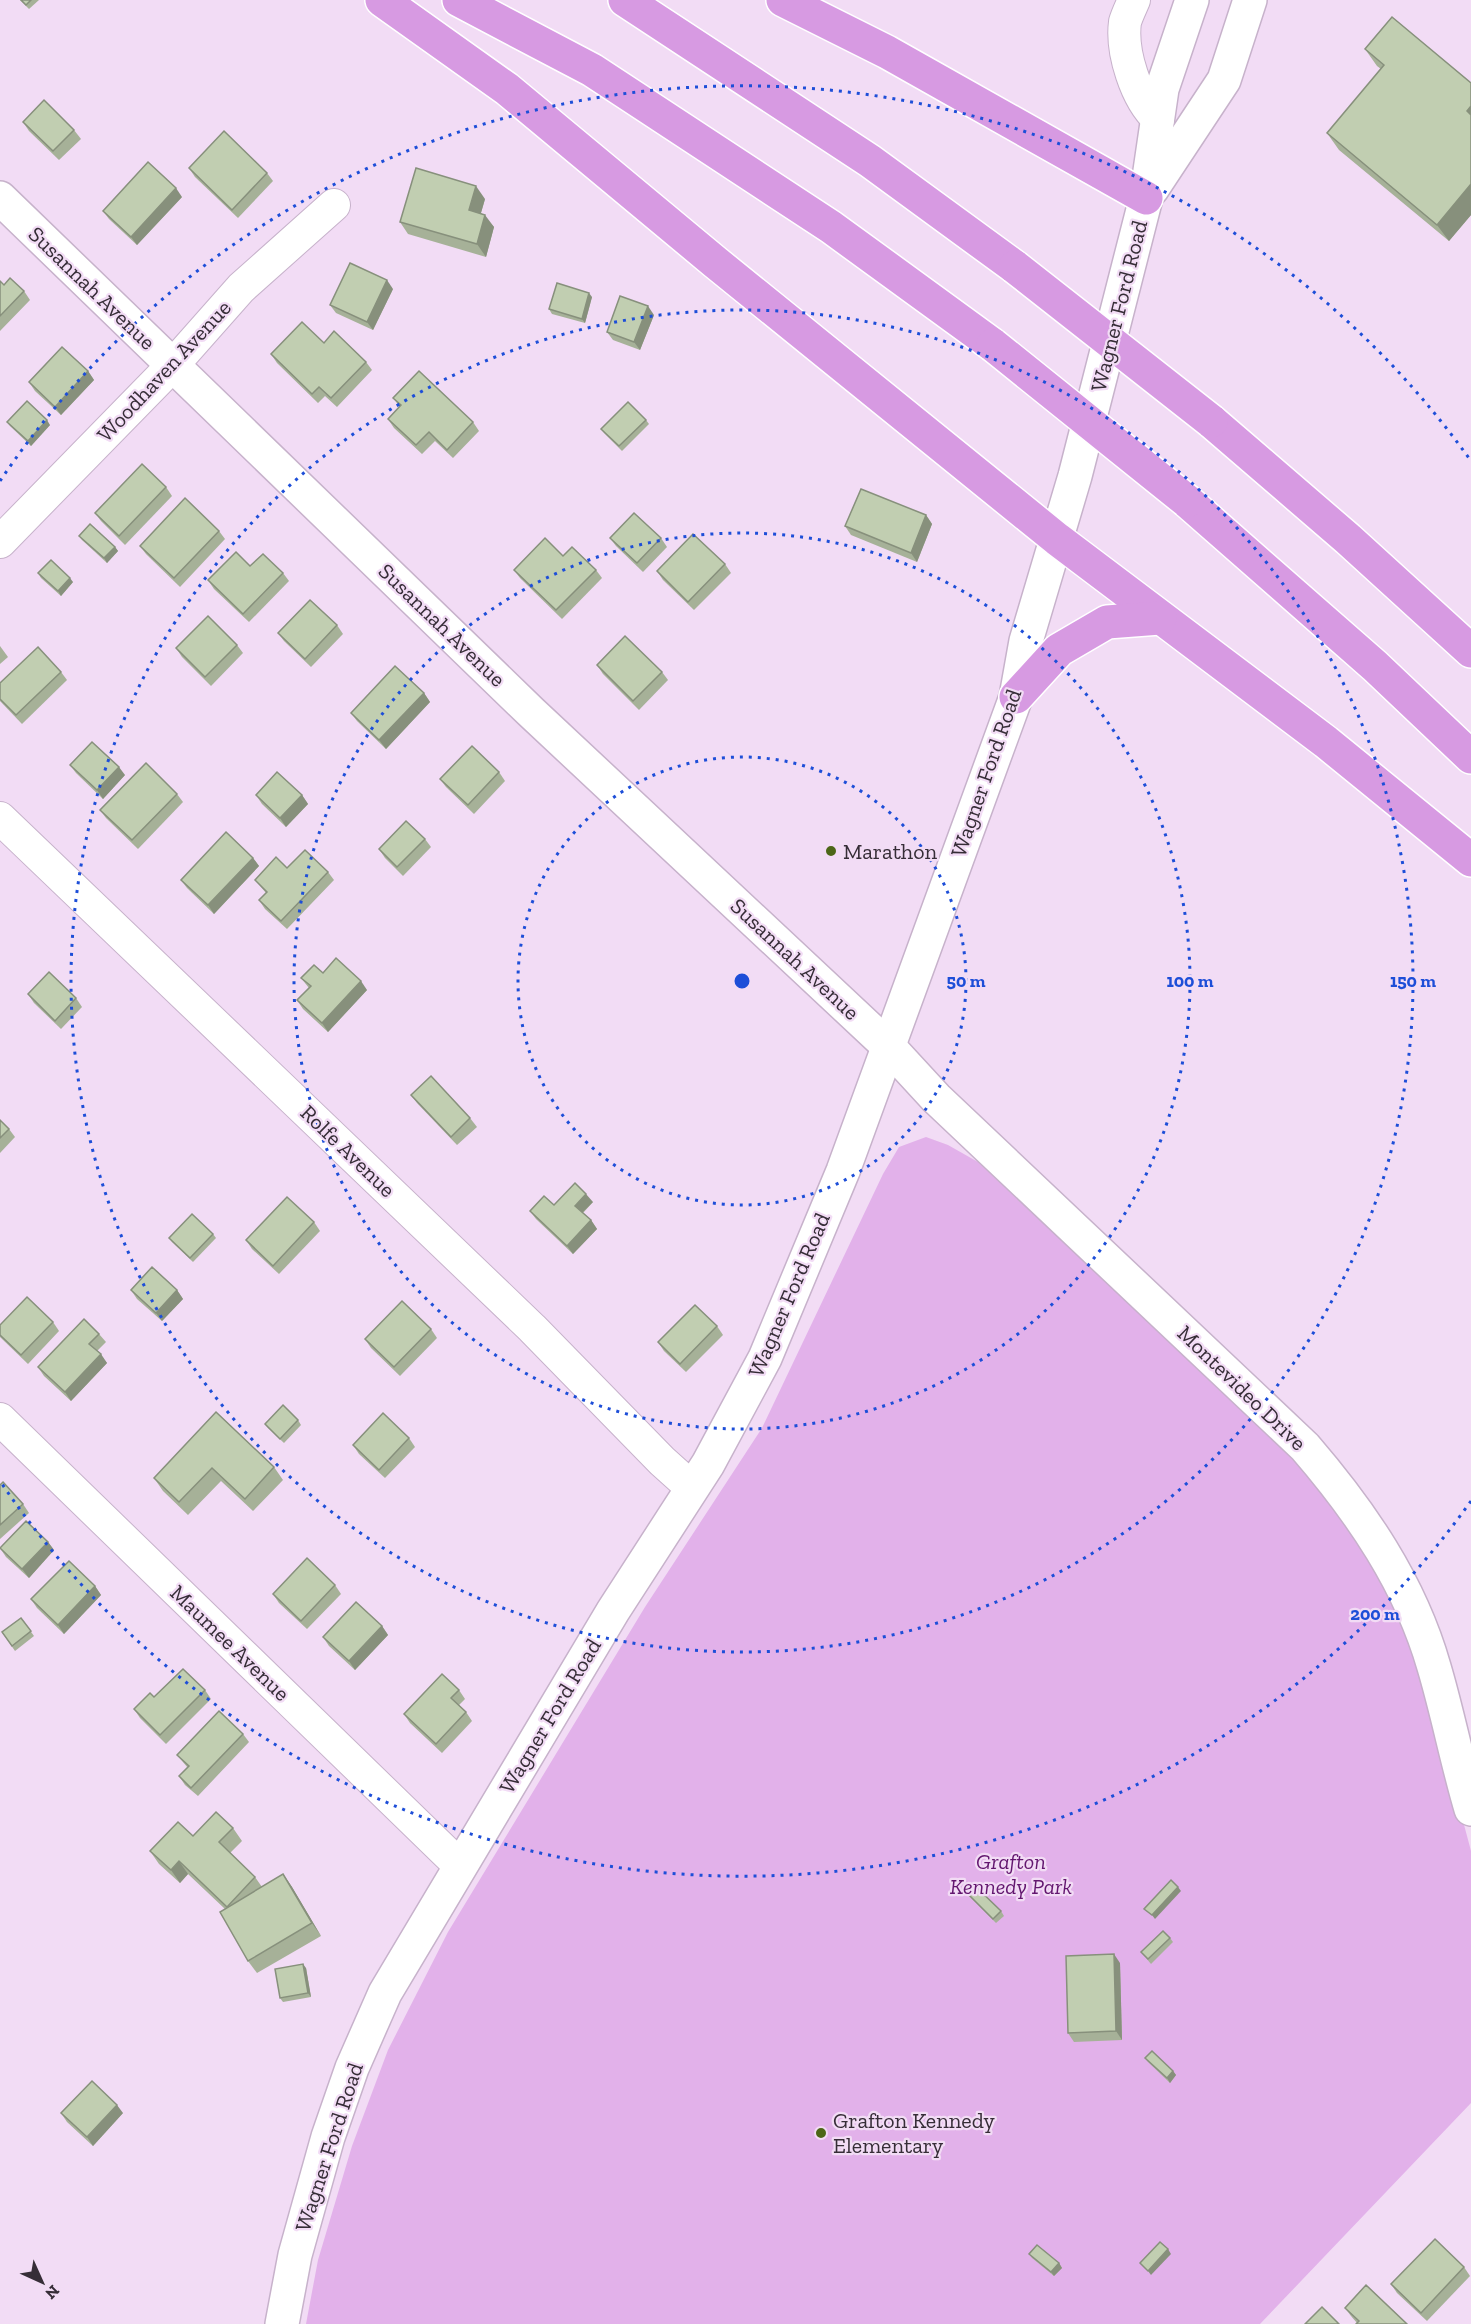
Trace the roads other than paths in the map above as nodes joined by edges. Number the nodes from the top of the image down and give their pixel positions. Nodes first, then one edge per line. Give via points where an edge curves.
1 (382, 0) edge
2 (459, 0) edge
3 (625, 0) edge
4 (783, 0) edge
5 (1134, 0) edge
6 (1192, 0) edge
7 (1207, 0) edge
8 (1250, 0) edge
9 (1178, 41) junction
10 (1158, 119) junction
11 (0, 198) edge
12 (1146, 198) junction
13 (334, 205) dead end
14 (172, 366) junction
15 (1057, 539) junction
16 (0, 542) edge
17 (1160, 618) junction
18 (1471, 651) edge
19 (1016, 697) junction
20 (1471, 757) edge
21 (0, 818) edge
22 (1471, 860) edge
23 (889, 1047) junction
24 (0, 1419) edge
25 (692, 1488) junction
26 (1471, 1809) edge
27 (460, 1866) junction
28 (282, 2324) edge

1 - 15 highway via 507,89
2 - 20 highway, bridge via 602,76 831,227 993,345 1187,501 1376,666
3 - 18 highway, bridge via 870,160 1015,267 1211,421
4 - 12 highway via 887,52
5 - 10 street via 1125,22 1126,48 1135,82
6 - 9 main road, Wagner Ford Road
7 - 9 main road
8 - 12 main road, Wagner Ford Road via 1224,80
9 - 10 main road, Wagner Ford Road via 1162,89
10 - 12 main road, Wagner Ford Road
11 - 14 main road, Susannah Avenue
12 - 15 main road, Wagner Ford Road
13 - 14 street, Woodhaven Avenue via 241,288
14 - 16 street, Woodhaven Avenue
14 - 23 main road, Susannah Avenue via 531,712
15 - 17 highway
15 - 19 main road, Wagner Ford Road via 1024,648
17 - 19 highway via 1107,622 1059,650
17 - 22 highway via 1326,742
19 - 23 main road, Wagner Ford Road
21 - 25 street, Rolfe Avenue via 532,1328
23 - 25 main road, Wagner Ford Road via 843,1171 765,1358
23 - 26 main road, Montevideo Drive via 936,1098 1305,1448 1341,1488 1382,1548 1409,1599 1434,1665
24 - 27 street, Maumee Avenue
25 - 27 main road, Wagner Ford Road
27 - 28 main road, Wagner Ford Road via 384,1993 352,2068 295,2255

